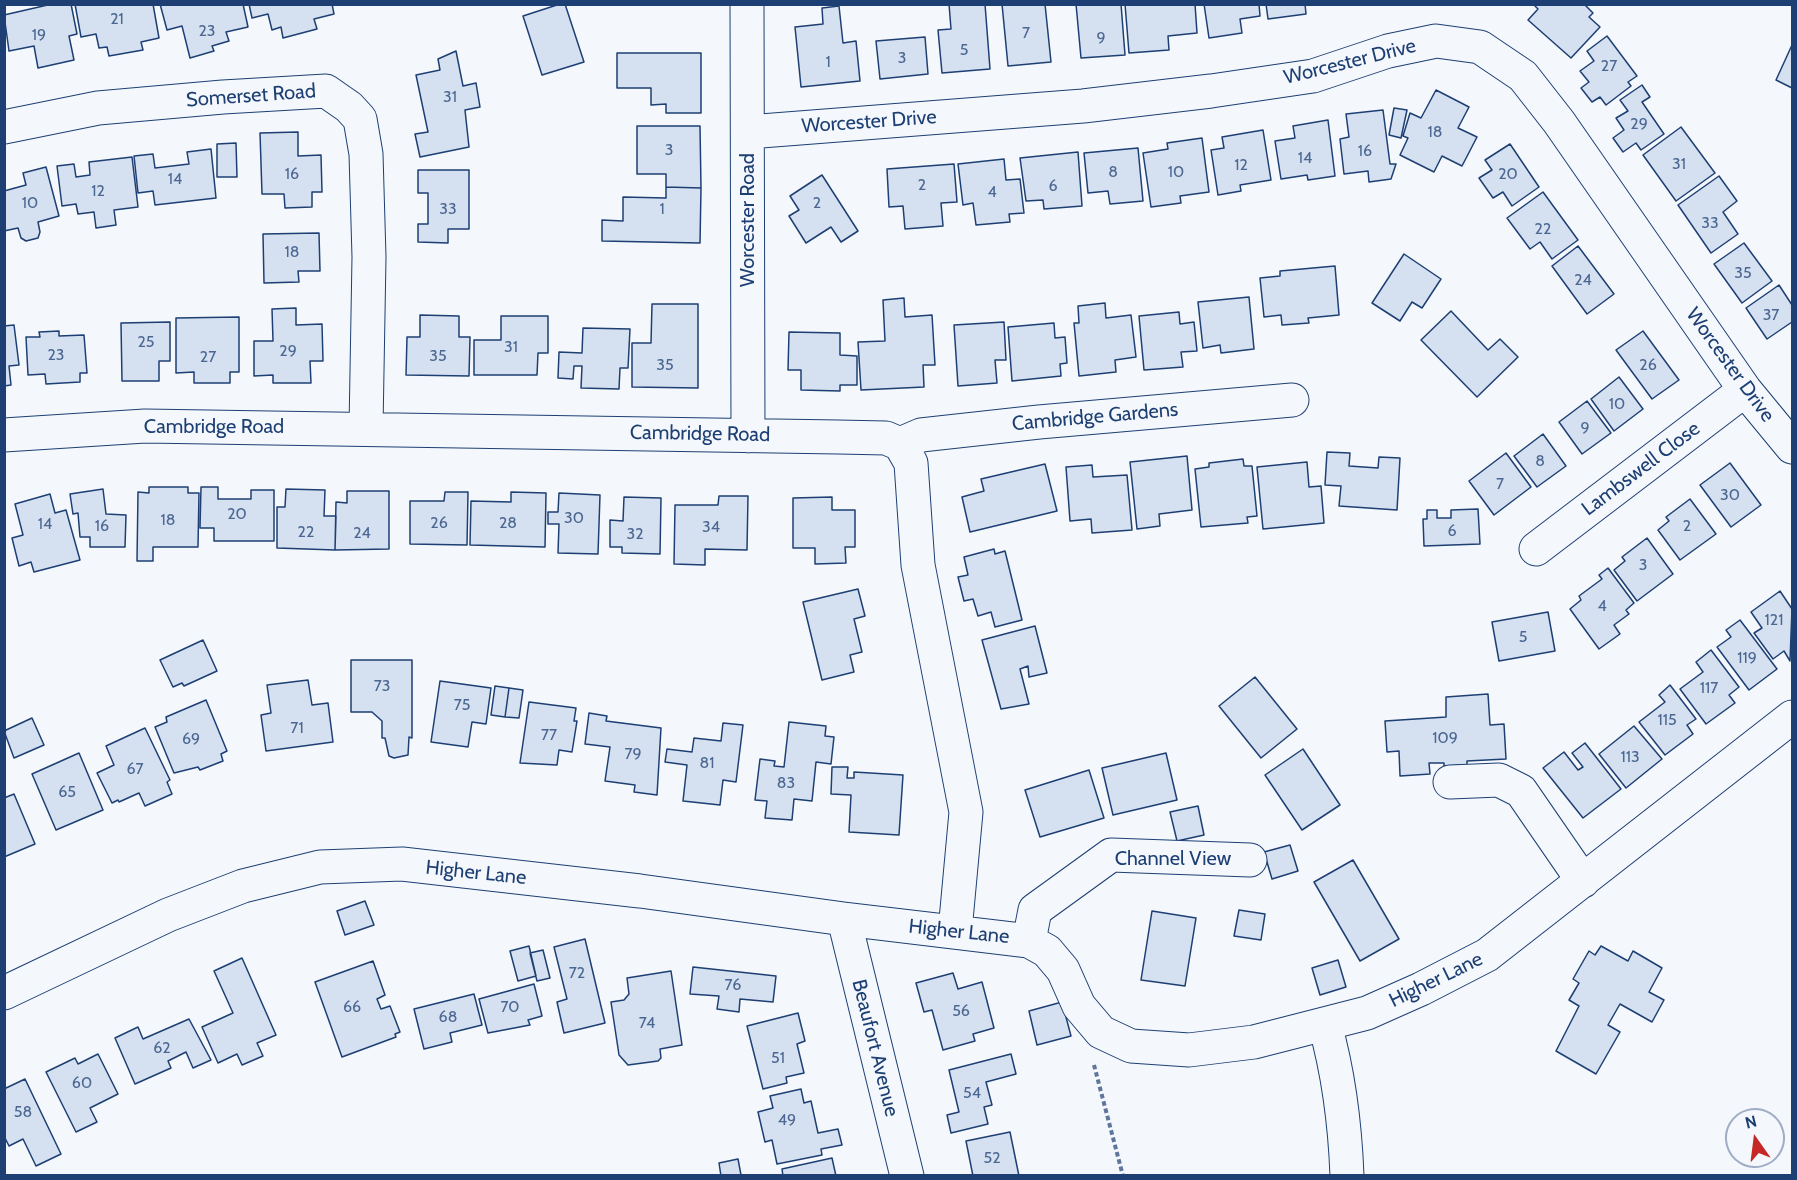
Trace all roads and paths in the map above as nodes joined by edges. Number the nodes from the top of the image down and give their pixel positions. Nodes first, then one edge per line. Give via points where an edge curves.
1 (747, 4) edge
2 (4, 127) edge
3 (748, 132) junction
4 (1745, 390) junction
5 (1292, 400) dead end
6 (366, 428) junction
7 (4, 435) edge
8 (748, 436) junction
9 (900, 444) junction
10 (1792, 447) edge
11 (1536, 549) dead end
12 (1792, 717) edge
13 (1449, 782) dead end
14 (1250, 860) dead end
15 (1583, 881) junction
16 (844, 920) junction
17 (955, 931) junction
18 (1029, 940) junction
19 (4, 993) edge
20 (1325, 1025) junction
21 (1094, 1062) dead end
22 (907, 1176) edge
23 (1123, 1176) edge
24 (1347, 1176) edge

1 - 3 street, Worcester Road
2 - 6 street, Somerset Road via 98,108 246,96 326,92 349,107 360,119 366,154
3 - 4 street, Worcester Drive via 1083,106 1313,76 1388,51 1436,41 1480,47 1523,76 1559,122
3 - 8 street, Worcester Road
4 - 10 street, Worcester Drive
4 - 11 street, Lambswell Close
5 - 9 street, Cambridge Gardens via 980,428 921,435
6 - 7 street, Cambridge Road via 146,426
6 - 8 street, Cambridge Road
8 - 9 street, Cambridge Road via 886,438
9 - 17 street via 911,463 918,565 966,812
12 - 15 street, Higher Lane
13 - 15 street via 1499,780 1521,791
14 - 18 street, Channel View via 1111,855 1035,910
15 - 20 street, Higher Lane via 1487,955 1378,1008
16 - 17 street, Higher Lane
16 - 19 street, Higher Lane via 640,891 402,864 320,867 243,886 168,915
16 - 22 street, Beaufort Avenue
17 - 18 street, Higher Lane
18 - 20 street, Higher Lane via 1047,951 1063,970 1079,1006 1101,1032 1131,1046 1189,1050 1254,1042
20 - 24 street via 1345,1120
21 - 23 path

